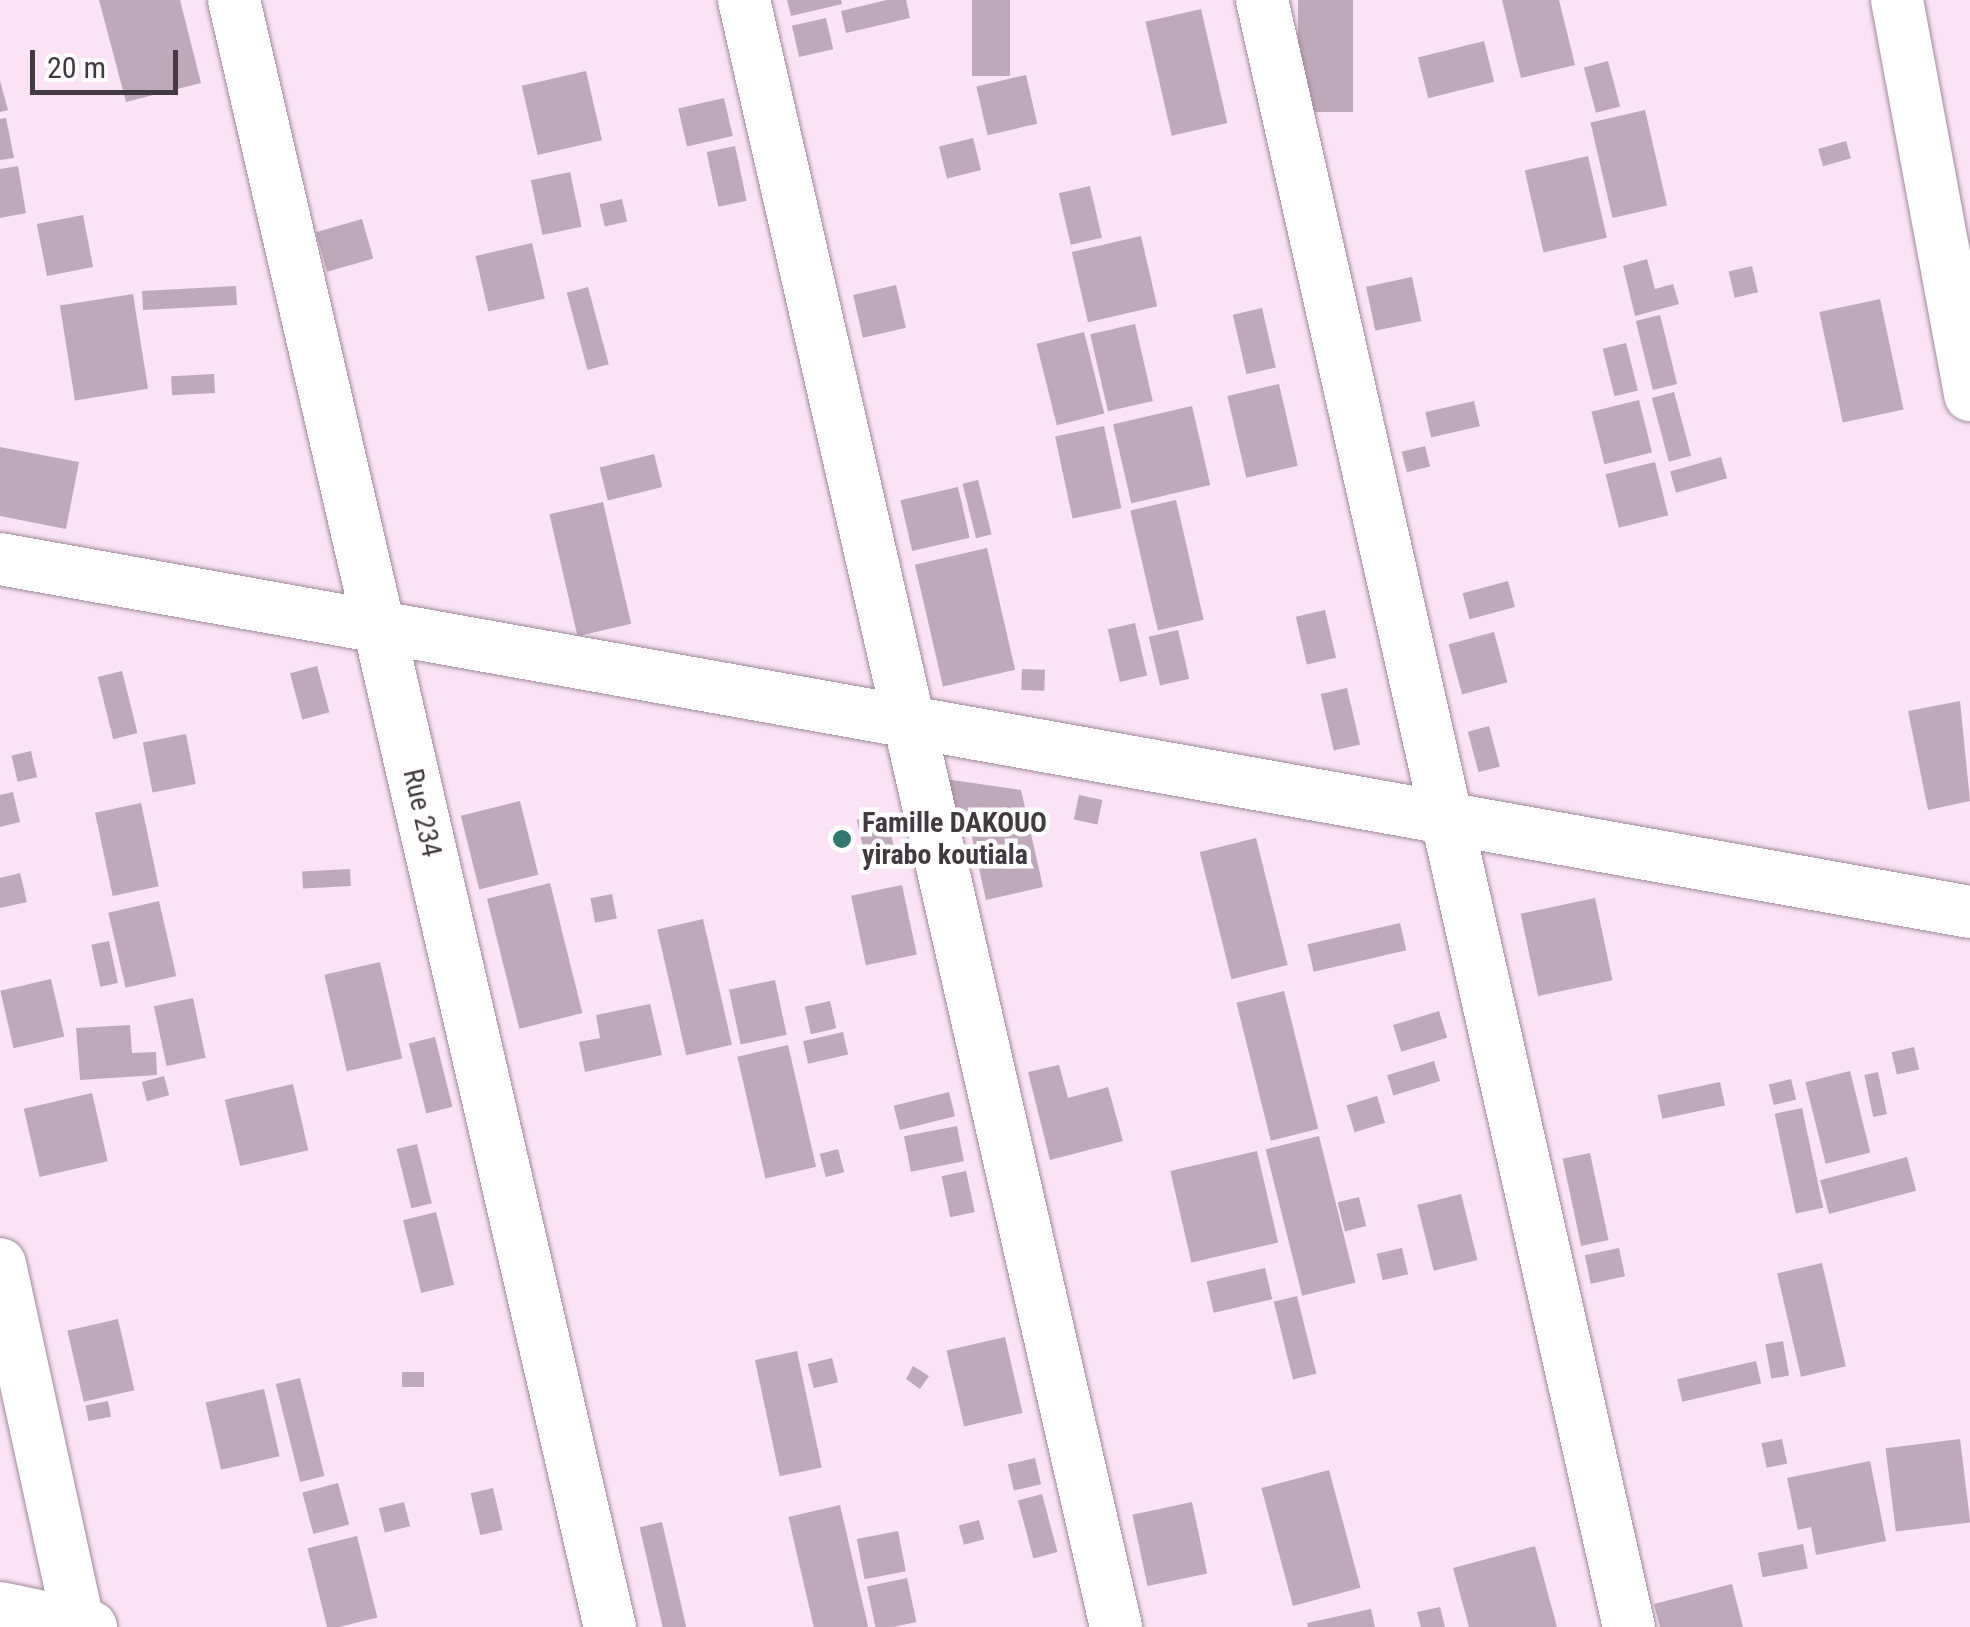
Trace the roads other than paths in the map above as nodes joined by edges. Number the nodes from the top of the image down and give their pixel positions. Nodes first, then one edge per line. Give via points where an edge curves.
1 (234, 0) edge
2 (744, 0) edge
3 (1262, 0) edge
4 (1897, 0) edge
5 (1970, 395) edge
6 (0, 559) edge
7 (380, 629) junction
8 (910, 722) junction
9 (1446, 816) junction
10 (1970, 912) edge
11 (0, 1264) edge
12 (0, 1608) edge
13 (83, 1626) edge
14 (610, 1627) edge
15 (1116, 1627) edge
16 (1629, 1627) edge

1 - 7 street, Rue 234
2 - 8 street
3 - 9 street
4 - 5 street
6 - 7 street
7 - 8 street
7 - 14 street, Rue 234
8 - 9 street
8 - 15 street
9 - 10 street
9 - 16 street
11 - 13 street
12 - 13 street

